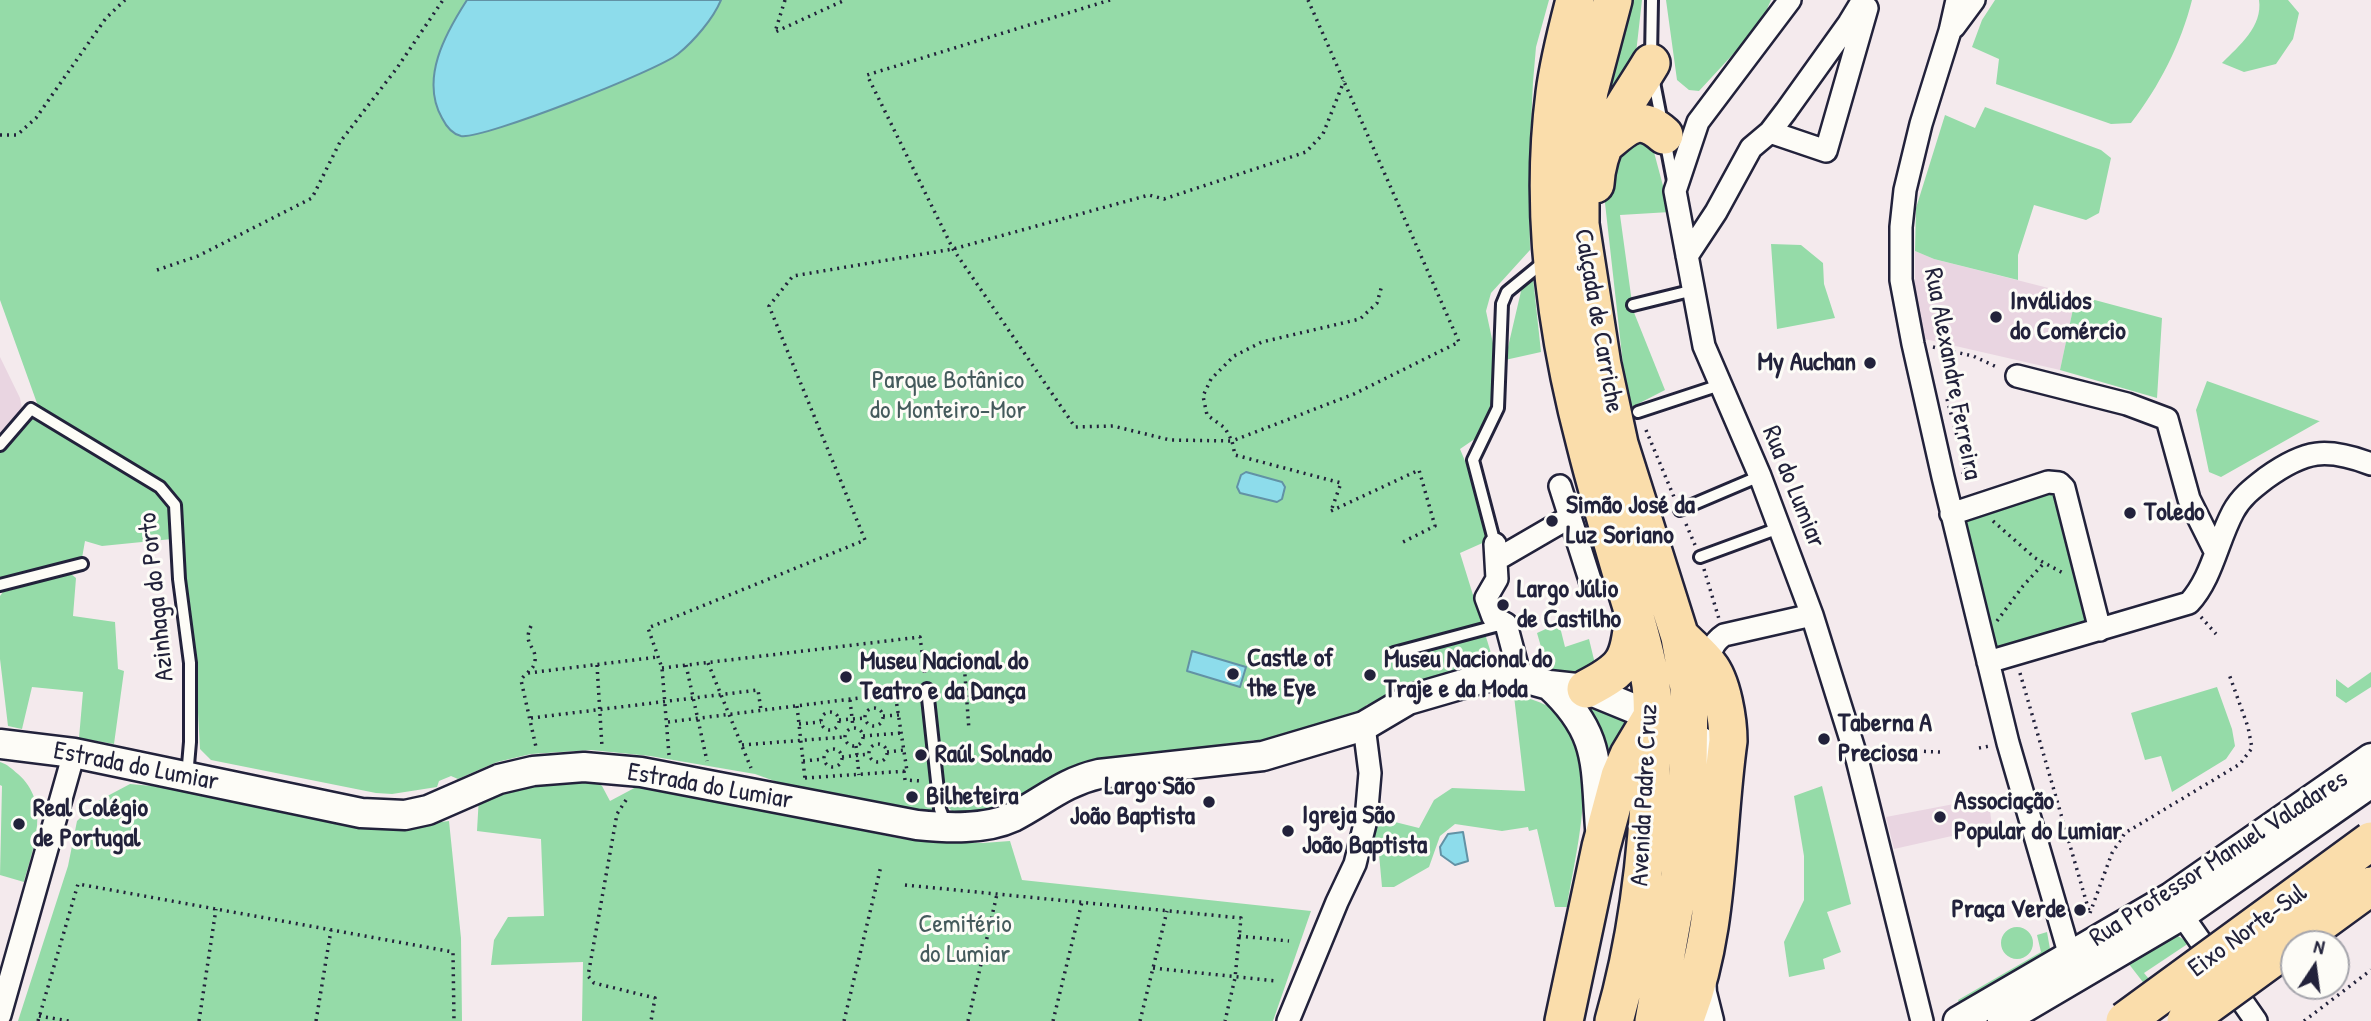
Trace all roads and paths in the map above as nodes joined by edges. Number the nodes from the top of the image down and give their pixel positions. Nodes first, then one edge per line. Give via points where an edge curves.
1 (125, 0) edge
2 (443, 0) edge
3 (785, 0) edge
4 (845, 0) edge
5 (1110, 0) edge
6 (1308, 0) edge
7 (1576, 0) edge
8 (1613, 0) edge
9 (1652, 0) edge
10 (1790, 0) edge
11 (1863, 0) edge
12 (1868, 0) edge
13 (1957, 0) edge
14 (1974, 0) edge
15 (1951, 31) junction
16 (1651, 63) junction
17 (1344, 81) junction
18 (1770, 132) junction
19 (0, 135) edge
20 (1664, 135) junction
21 (1603, 146) junction
22 (1675, 191) junction
23 (953, 249) junction
24 (1552, 256) junction
25 (1687, 256) junction
26 (157, 270) dead end
27 (1382, 285) dead end
28 (1694, 290) junction
29 (1592, 293) junction
30 (1633, 305) dead end
31 (1913, 344) junction
32 (2017, 376) joint
33 (1720, 385) junction
34 (1945, 393) dead end
35 (1638, 412) dead end
36 (1232, 441) junction
37 (0, 444) edge
38 (2371, 464) edge
39 (1760, 476) junction
40 (1560, 486) dead end
41 (1680, 510) dead end
42 (1964, 510) junction
43 (1570, 517) junction
44 (1779, 528) junction
45 (1403, 542) dead end
46 (1495, 552) junction
47 (2216, 552) junction
48 (1700, 557) dead end
49 (2044, 563) junction
50 (82, 564) dead end
51 (1606, 576) junction
52 (2087, 581) junction
53 (0, 585) edge
54 (1995, 611) dead end
55 (1812, 615) junction
56 (1635, 616) junction
57 (1997, 622) junction
58 (1506, 624) junction
59 (531, 626) dead end
60 (2099, 630) junction
61 (1680, 637) junction
62 (1394, 653) dead end
63 (658, 657) junction
64 (2003, 657) junction
65 (708, 663) junction
66 (597, 665) junction
67 (686, 665) junction
68 (924, 667) junction
69 (662, 668) junction
70 (1711, 668) junction
71 (900, 670) dead end
72 (526, 673) junction
73 (2229, 674) dead end
74 (1520, 677) junction
75 (1549, 685) junction
76 (1586, 689) junction
77 (927, 690) joint
78 (895, 693) junction
79 (902, 693) dead end
80 (721, 694) junction
81 (693, 698) junction
82 (873, 698) junction
83 (850, 699) junction
84 (666, 701) junction
85 (829, 703) junction
86 (797, 706) junction
87 (874, 708) junction
88 (600, 709) junction
89 (761, 711) junction
90 (830, 712) junction
91 (730, 715) junction
92 (899, 715) junction
93 (883, 716) junction
94 (1652, 716) junction
95 (531, 718) junction
96 (866, 718) junction
97 (698, 719) junction
98 (852, 719) junction
99 (839, 720) junction
100 (668, 722) junction
101 (822, 722) junction
102 (799, 724) junction
103 (875, 726) junction
104 (1364, 726) junction
105 (853, 728) junction
106 (831, 730) junction
107 (969, 730) dead end
108 (901, 733) junction
109 (1689, 734) junction
110 (876, 735) junction
111 (863, 736) junction
112 (844, 737) junction
113 (832, 738) junction
114 (1, 740) edge
115 (801, 740) junction
116 (877, 744) junction
117 (742, 745) junction
118 (856, 746) junction
119 (602, 748) dead end
120 (832, 749) junction
121 (537, 750) dead end
122 (904, 750) junction
123 (1889, 750) dead end
124 (887, 752) junction
125 (1940, 752) dead end
126 (74, 753) junction
127 (869, 754) junction
128 (669, 755) dead end
129 (857, 755) junction
130 (842, 757) junction
131 (2371, 758) edge
132 (824, 759) junction
133 (707, 761) dead end
134 (803, 761) junction
135 (879, 762) junction
136 (834, 766) junction
137 (751, 768) dead end
138 (905, 771) junction
139 (880, 773) junction
140 (1724, 773) junction
141 (859, 775) junction
142 (834, 776) junction
143 (187, 777) junction
144 (923, 781) dead end
145 (2371, 783) edge
146 (626, 800) dead end
147 (946, 827) junction
148 (2371, 841) edge
149 (1601, 847) junction
150 (881, 866) dead end
151 (905, 885) dead end
152 (2371, 886) edge
153 (997, 894) junction
154 (1082, 902) junction
155 (2176, 906) junction
156 (216, 909) junction
157 (1167, 911) junction
158 (2090, 913) junction
159 (331, 930) junction
160 (1239, 936) junction
161 (2102, 939) junction
162 (1289, 941) dead end
163 (2070, 956) junction
164 (1153, 968) junction
165 (1701, 970) junction
166 (2371, 970) edge
167 (1235, 978) junction
168 (1276, 981) dead end
169 (1569, 1012) edge
170 (0, 1015) edge
171 (39, 1018) edge
172 (2007, 1018) edge
173 (69, 1021) edge
174 (199, 1021) edge
175 (316, 1021) edge
176 (454, 1021) edge
177 (651, 1021) edge
178 (844, 1021) edge
179 (968, 1021) edge
180 (1053, 1021) edge
181 (1140, 1021) edge
182 (1225, 1021) edge
183 (1288, 1021) edge
184 (1614, 1021) edge
185 (1654, 1021) edge
186 (1684, 1021) edge
187 (1709, 1021) edge
188 (1922, 1021) edge
189 (1958, 1021) edge
190 (2125, 1021) edge
191 (2186, 1021) edge
192 (2256, 1021) edge
193 (2304, 1021) edge

1 - 19 path via 106,18 36,118 17,135
2 - 26 path via 340,142 312,198 198,256
3 - 4 path via 775,32
5 - 23 path via 867,75
6 - 17 path
7 - 24 highway, Calçada de Carriche via 1555,92
8 - 29 highway, Calçada de Carriche via 1589,91 1580,154 1580,224
9 - 16 lane
10 - 22 street, Rua do Lumiar via 1698,122
11 - 18 street
12 - 18 street via 1826,150
13 - 15 street, Rua Alexandre Ferreira
14 - 15 street
15 - 31 street, Rua Alexandre Ferreira via 1922,124 1901,227 1901,280
16 - 20 lane
16 - 21 highway
17 - 23 path via 1323,134 1306,152 1164,199 1149,195
17 - 36 path via 1459,342 1354,394
18 - 25 street via 1751,148
20 - 21 highway via 1643,122 1628,126
20 - 22 lane
21 - 29 highway via 1595,180
22 - 25 street, Rua do Lumiar
23 - 36 path via 1076,428 1113,426 1170,440
23 - 63 path via 793,276 769,306 865,540 648,628
24 - 46 lane via 1507,292 1502,304 1498,408 1473,460
24 - 51 highway, Calçada de Carriche
25 - 28 street, Rua do Lumiar
27 - 36 path via 1377,303 1360,319 1262,342 1234,356 1211,379 1203,396 1207,415 1225,428
28 - 30 lane
28 - 33 street, Rua do Lumiar via 1704,346
29 - 61 highway, Calçada de Carriche via 1619,444
31 - 32 path via 1973,356
31 - 42 street, Rua Alexandre Ferreira
32 - 47 street via 2167,419 2189,499
33 - 35 lane
33 - 39 street, Rua do Lumiar
34 - 42 path via 1966,469 1957,483
36 - 45 path via 1235,455 1342,483 1331,511 1419,470 1435,526
37 - 143 lane, Azinhaga do Porto via 31,409 160,487 175,505 190,663
38 - 47 street via 2317,454 2288,463 2241,498
39 - 41 lane
39 - 44 street, Rua do Lumiar
40 - 43 street
42 - 49 path
42 - 52 street, Rua Alexandre Ferreira via 2048,482 2059,483
42 - 64 street, Rua Alexandre Ferreira
43 - 46 street
43 - 51 street
44 - 48 lane
44 - 55 street, Rua do Lumiar
46 - 58 street via 1497,579 1486,598 1493,617
47 - 60 street via 2200,591 2189,603
49 - 52 path
49 - 57 path
50 - 53 lane
51 - 56 highway, Avenida Padre Cruz
52 - 60 street, Rua Alexandre Ferreira
54 - 57 path
55 - 70 street via 1724,635 1714,642
55 - 188 street, Rua do Lumiar via 1857,759
56 - 76 highway via 1629,655 1610,676
56 - 94 highway, Avenida Padre Cruz via 1650,679
57 - 64 path
58 - 62 lane
58 - 74 street
59 - 72 path via 528,641 535,661
60 - 64 street
61 - 70 highway
61 - 109 highway, Avenida Padre Cruz via 1688,672
63 - 66 path
63 - 69 path
64 - 158 path
64 - 163 street, Rua Alexandre Ferreira via 2008,743
65 - 67 path
65 - 68 path via 920,637
65 - 80 path
66 - 72 path
66 - 88 path
67 - 69 path
67 - 81 path
68 - 71 path
68 - 77 path
68 - 107 path via 964,662
69 - 84 path
70 - 140 highway via 1728,726
72 - 95 path via 522,683
73 - 158 path via 2252,748 2240,764 2125,834 2112,853
74 - 75 street, Estrada do Lumiar
74 - 104 street, Estrada do Lumiar via 1487,677 1408,700
75 - 76 street, Estrada do Lumiar
75 - 149 street via 1568,703 1591,739
76 - 94 street, Estrada do Lumiar
77 - 147 lane
78 - 79 path
78 - 82 path
78 - 92 path
80 - 81 path
80 - 89 path via 758,690
80 - 91 path
81 - 84 path
81 - 97 path
82 - 83 path
82 - 87 path
83 - 85 path
83 - 98 path
84 - 88 path
84 - 100 path
85 - 86 path
85 - 90 path
86 - 89 path
86 - 102 path
87 - 93 path
87 - 96 path
88 - 95 path
88 - 119 path
89 - 91 path
90 - 99 path
90 - 101 path
91 - 97 path
91 - 117 path
92 - 93 path
92 - 108 path
93 - 103 path
94 - 109 street, Estrada do Lumiar
94 - 149 highway via 1620,776
94 - 184 highway, Avenida Padre Cruz via 1641,887
95 - 121 path
96 - 98 path
96 - 103 path
97 - 100 path
97 - 133 path
98 - 99 path
98 - 105 path
99 - 106 path
100 - 128 path
101 - 102 path
101 - 106 path
102 - 115 path
103 - 110 path
104 - 147 street, Estrada do Lumiar via 1263,756 1078,779 1011,818
104 - 183 street via 1370,774 1366,820 1355,864
105 - 111 path
105 - 112 path
106 - 113 path
108 - 110 path
108 - 122 path
109 - 140 street, Estrada do Lumiar via 1713,749
109 - 185 highway, Avenida Padre Cruz via 1680,876
110 - 111 path
110 - 116 path
111 - 118 path
112 - 113 path
112 - 118 path via 848,745
113 - 115 path
113 - 120 path
114 - 126 street, Estrada do Lumiar
115 - 117 path
115 - 134 path
116 - 124 path
116 - 127 path
117 - 137 path
118 - 129 path
120 - 130 path
120 - 132 path
122 - 124 path
122 - 138 path
123 - 125 path
124 - 135 path
126 - 143 street, Estrada do Lumiar
126 - 170 street
127 - 129 path
127 - 135 path
129 - 130 path
129 - 141 path
130 - 136 path
131 - 155 street, Rua Professor Manuel Valadares
132 - 134 path
132 - 136 path
134 - 142 path via 805,779
135 - 139 path
136 - 142 path
138 - 139 path
138 - 144 path via 905,780
139 - 141 path
140 - 165 highway
141 - 142 path
143 - 147 street, Estrada do Lumiar via 361,813 394,815 428,810 499,779 584,767 641,772
145 - 155 street, Rua Professor Manuel Valadares
146 - 177 path via 618,814 588,976 594,983 655,998
148 - 190 highway, Eixo Norte-Sul, bridge
149 - 169 highway
150 - 178 path
151 - 153 path
152 - 191 highway, Eixo Norte-Sul, bridge
153 - 154 path
153 - 179 path
154 - 157 path
154 - 180 path
155 - 161 street, Rua Professor Manuel Valadares
155 - 172 street, Rua Professor Manuel Valadares
155 - 192 street
156 - 159 path
156 - 171 path via 78,884
156 - 174 path
157 - 160 path via 1241,918
157 - 164 path
158 - 161 path
159 - 175 path
159 - 176 path via 453,952
160 - 162 path
160 - 167 path
161 - 163 street, Rua Professor Manuel Valadares
163 - 172 street via 2066,976
163 - 189 street, Rua Professor Manuel Valadares
164 - 167 path
164 - 181 path
165 - 186 highway
165 - 187 street
166 - 193 path
167 - 168 path
167 - 182 path
171 - 173 path

